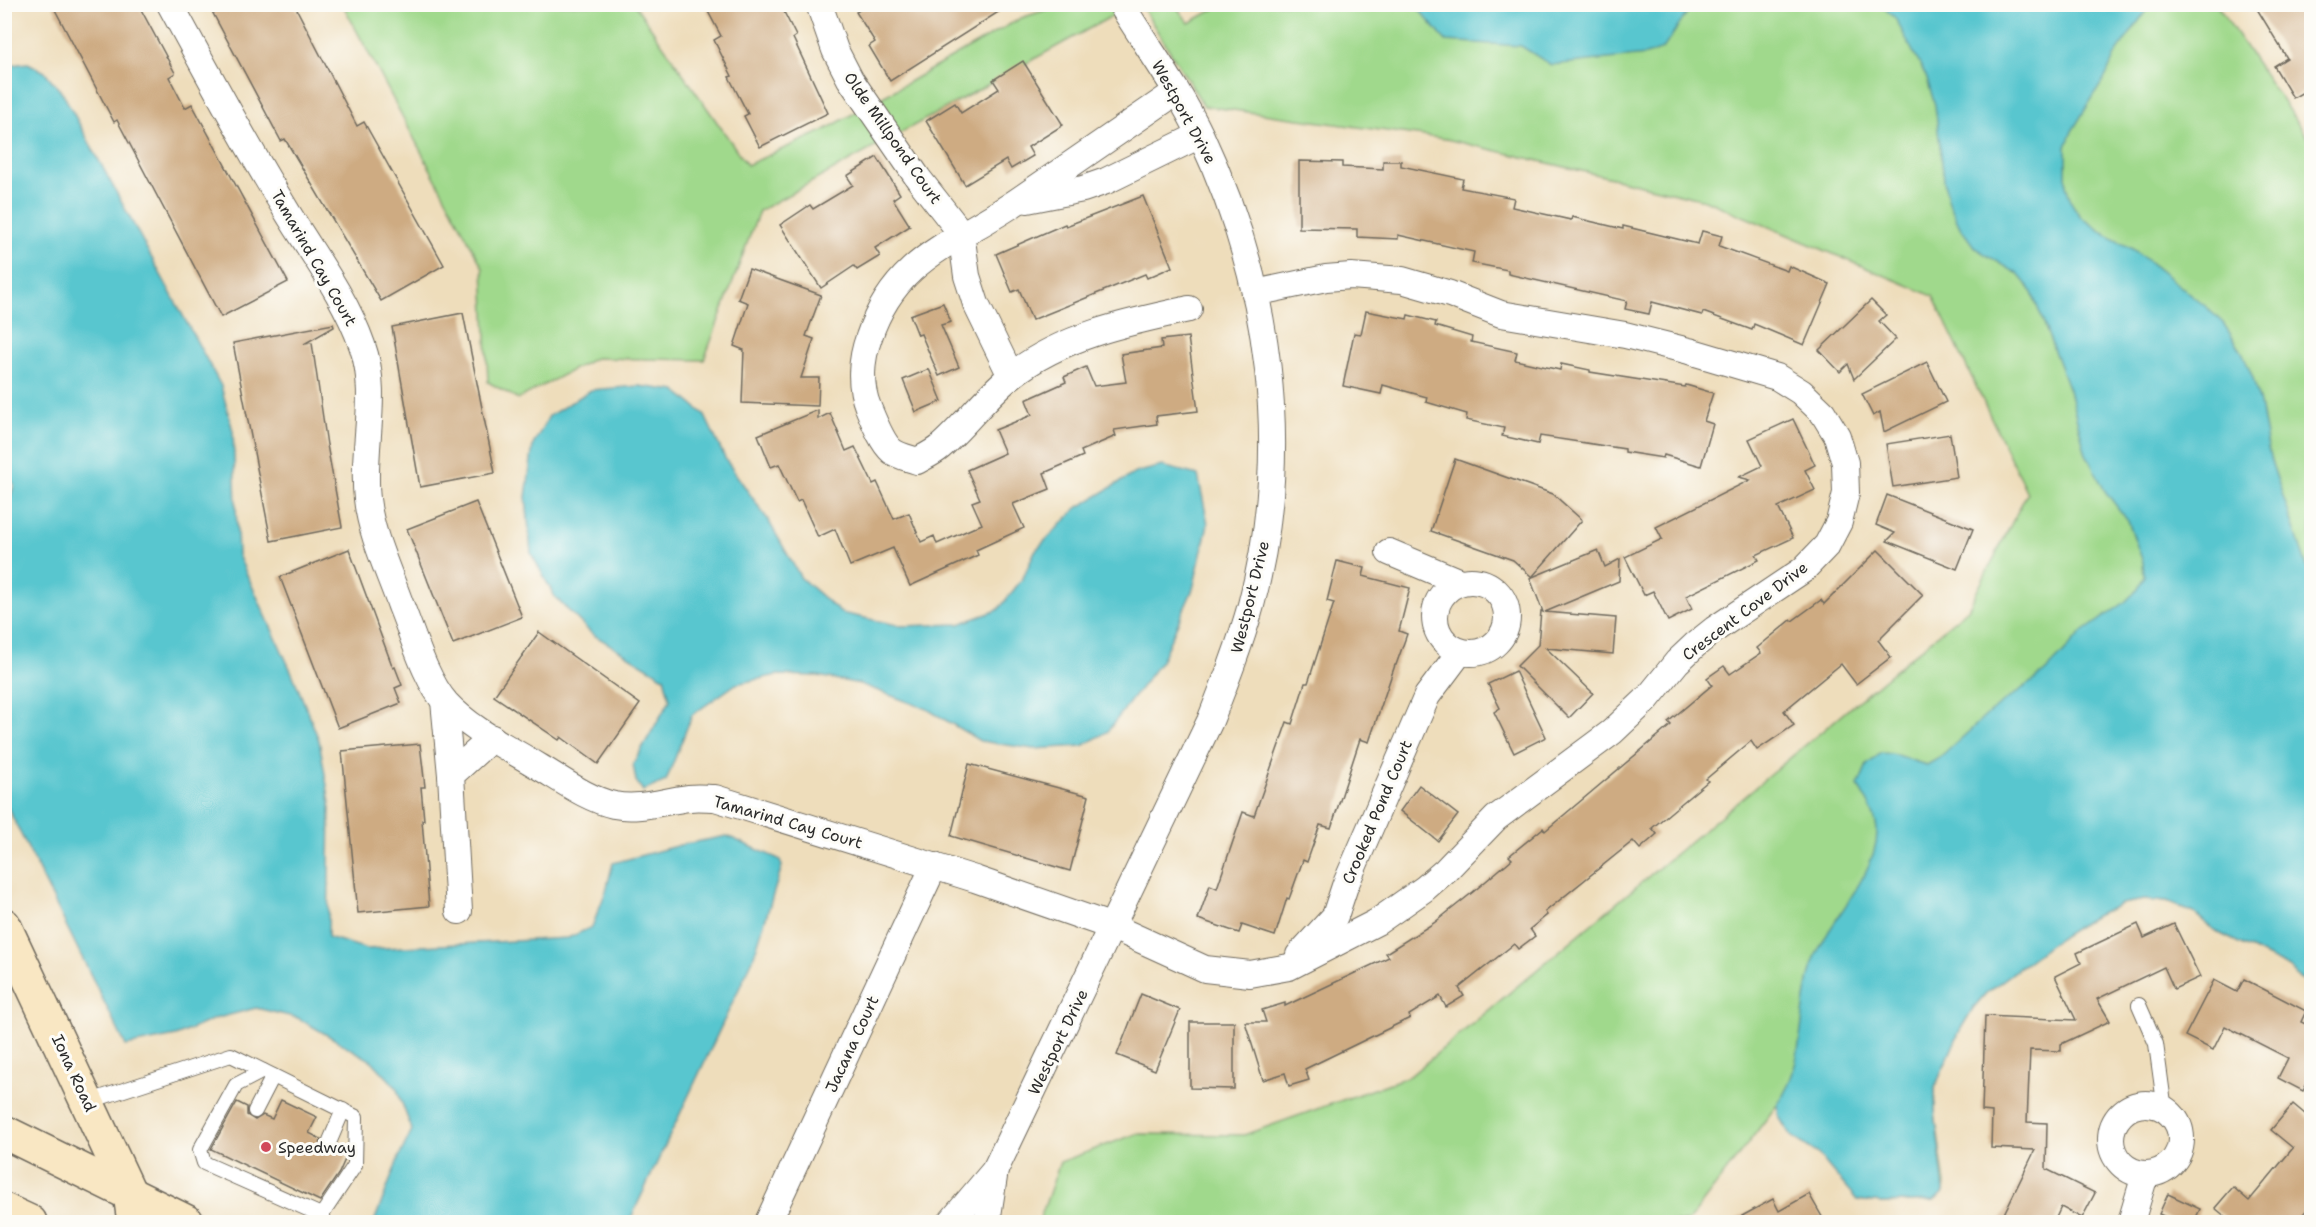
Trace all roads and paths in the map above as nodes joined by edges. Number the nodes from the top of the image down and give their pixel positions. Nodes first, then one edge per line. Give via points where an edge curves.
1 (170, 4) edge
2 (819, 4) edge
3 (1121, 4) edge
4 (1176, 92) junction
5 (1200, 135) junction
6 (1017, 202) junction
7 (962, 233) junction
8 (1256, 293) junction
9 (1190, 309) dead end
10 (1011, 376) junction
11 (1389, 552) dead end
12 (1460, 582) junction
13 (1460, 652) junction
14 (444, 701) junction
15 (492, 738) junction
16 (451, 775) junction
17 (934, 866) junction
18 (459, 911) dead end
19 (4, 926) edge
20 (1113, 927) junction
21 (1289, 967) junction
22 (2139, 1005) dead end
23 (268, 1073) junction
24 (87, 1101) junction
25 (343, 1110) junction
26 (2165, 1110) junction
27 (255, 1111) dead end
28 (4, 1132) edge
29 (329, 1143) dead end
30 (231, 1159) dead end
31 (995, 1170) junction
32 (224, 1172) junction
33 (2145, 1175) junction
34 (132, 1208) edge
35 (4, 1210) edge
36 (319, 1219) edge
37 (30, 1222) edge
38 (187, 1222) edge
39 (768, 1222) edge
40 (951, 1222) edge
41 (987, 1222) edge
42 (2131, 1222) edge

1 - 14 street, Tamarind Cay Court via 281,203 353,322 369,379 367,501 383,557 414,638
2 - 7 street, Olde Millpond Court via 850,79 918,178
3 - 4 street, Westport Drive
4 - 5 street, Westport Drive
4 - 6 street
5 - 6 street via 1106,181
5 - 8 street, Westport Drive via 1224,189
6 - 7 street
7 - 10 street via 967,276 976,304
7 - 10 street via 916,266 884,303 865,347 861,371 865,400 891,451 917,461 939,448
8 - 20 street, Westport Drive via 1266,342 1272,412 1270,497 1262,557 1234,661 1210,721
8 - 21 street, Crescent Cove Drive via 1326,278 1402,280 1501,314 1625,335 1689,351 1777,377 1801,392 1823,413 1837,436 1845,463 1845,493 1839,522 1827,546 1803,570 1695,645 1612,732 1496,818 1424,889 1377,922
9 - 10 street via 1101,331 1057,349
11 - 12 street
12 - 13 street via 1442,595 1434,616 1441,638
12 - 13 street via 1485,582 1495,589 1503,599 1507,617 1503,635 1495,645 1484,651
13 - 21 street, Crooked Pond Court via 1427,696 1335,916
14 - 15 street, Tamarind Cay Court via 465,721
14 - 16 street, Tamarind Cay Court
15 - 16 street
15 - 17 street, Tamarind Cay Court via 585,794 613,804 638,807 715,798
16 - 18 street, Tamarind Cay Court
17 - 20 street, Tamarind Cay Court
17 - 39 street, Jacana Court
19 - 24 street, Iona Road
20 - 21 street, Crescent Cove Drive via 1205,969 1250,974
20 - 31 street, Westport Drive
22 - 26 lane via 2156,1044
23 - 24 lane via 231,1055
23 - 25 lane
23 - 27 lane
23 - 32 lane via 236,1085 200,1150 204,1162
24 - 34 street, Iona Road
25 - 29 lane
25 - 36 lane via 356,1117 355,1165
26 - 33 street via 2180,1128 2180,1150 2166,1168
26 - 33 street via 2155,1105 2132,1107 2115,1123 2112,1146 2116,1157 2123,1166
28 - 34 street
30 - 32 lane
31 - 40 street, Westport Drive
31 - 41 street, Westport Drive
32 - 36 lane via 305,1201
33 - 42 street
34 - 38 street
35 - 37 street

